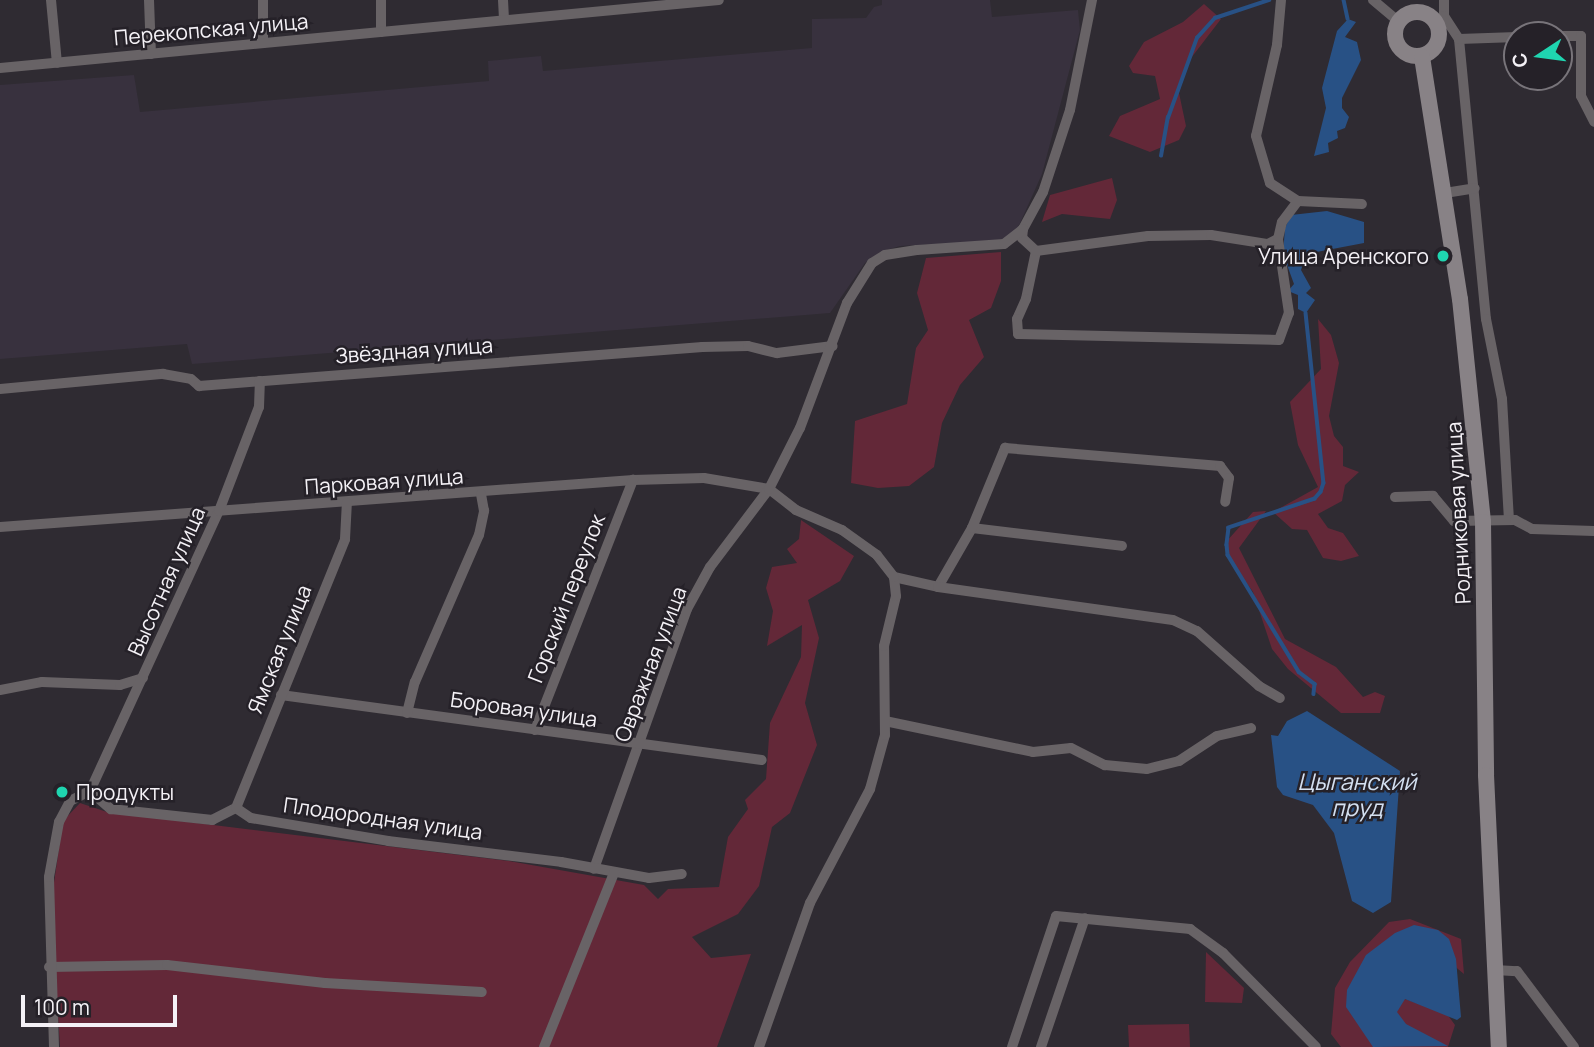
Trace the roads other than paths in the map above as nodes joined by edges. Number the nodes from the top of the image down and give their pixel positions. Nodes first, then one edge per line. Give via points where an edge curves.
1 (51, 0) edge
2 (149, 0) edge
3 (263, 0) edge
4 (381, 0) edge
5 (503, 0) edge
6 (719, 0) edge
7 (1092, 0) edge
8 (1281, 0) edge
9 (1373, 0) edge
10 (1444, 0) edge
11 (632, 4) edge
12 (1411, 5) edge
13 (504, 20) junction
14 (1398, 21) junction
15 (1445, 27) junction
16 (381, 32) junction
17 (1573, 36) edge
18 (1581, 36) junction
19 (1594, 36) edge
20 (1503, 37) edge
21 (1459, 39) junction
22 (263, 43) junction
23 (151, 54) junction
24 (1422, 57) junction
25 (57, 63) junction
26 (0, 68) edge
27 (1594, 122) edge
28 (1475, 188) junction
29 (1445, 193) junction
30 (1298, 201) junction
31 (1362, 204) dead end
32 (1023, 229) junction
33 (1279, 239) junction
34 (1036, 251) junction
35 (833, 346) junction
36 (260, 381) junction
37 (0, 389) edge
38 (633, 480) junction
39 (769, 489) junction
40 (481, 494) junction
41 (1395, 497) dead end
42 (1225, 502) dead end
43 (346, 503) junction
44 (219, 512) junction
45 (1509, 520) junction
46 (1483, 522) junction
47 (0, 527) edge
48 (972, 528) junction
49 (1594, 531) edge
50 (1122, 545) dead end
51 (894, 577) junction
52 (938, 587) junction
53 (143, 678) junction
54 (0, 690) edge
55 (281, 695) junction
56 (1280, 698) dead end
57 (407, 713) junction
58 (885, 721) junction
59 (1251, 728) dead end
60 (535, 730) junction
61 (640, 744) junction
62 (762, 760) dead end
63 (90, 791) junction
64 (236, 808) junction
65 (594, 869) junction
66 (614, 873) junction
67 (682, 874) dead end
68 (1085, 918) junction
69 (49, 967) junction
70 (1495, 970) junction
71 (482, 992) dead end
72 (54, 1047) edge
73 (544, 1047) edge
74 (758, 1047) edge
75 (1013, 1047) edge
76 (1041, 1047) edge
77 (1315, 1047) edge
78 (1499, 1047) edge
79 (1574, 1047) edge

1 - 25 street
2 - 23 street
3 - 22 street
4 - 16 street
5 - 13 street
6 - 11 street, Перекопская улица
7 - 32 street via 1070,110 1043,192
8 - 30 street via 1277,45 1256,136 1270,183
9 - 14 street
10 - 15 street
11 - 13 street, Перекопская улица
12 - 14 main road
12 - 15 main road
13 - 16 street, Перекопская улица
14 - 24 main road via 1394,38 1399,46 1404,53
15 - 21 street
15 - 24 main road via 1437,47
16 - 22 street, Перекопская улица
17 - 18 street
18 - 19 street
18 - 27 street via 1581,96
20 - 21 street
21 - 28 street
22 - 23 street, Перекопская улица
23 - 25 street, Перекопская улица
24 - 29 main road, Родниковая улица
25 - 26 street, Перекопская улица
28 - 29 street
28 - 45 street via 1486,319 1502,399
29 - 46 main road, Родниковая улица
30 - 31 street
30 - 33 street via 1288,211
32 - 34 street via 1022,238
32 - 35 street, Овражная улица via 1004,244 917,250 885,255 872,263 847,303
33 - 34 street via 1268,244 1211,235 1148,236
33 - 34 street via 1289,313 1279,340 1018,334 1017,319
35 - 36 street, Звёздная улица via 777,353 747,346 702,347
35 - 39 street, Овражная улица
36 - 37 street, Звёздная улица via 199,386 191,379 163,374
36 - 44 street, Высотная улица via 259,407
38 - 39 street, Парковая улица via 704,478
38 - 40 street, Парковая улица
38 - 60 street, Горский переулок
39 - 51 street via 796,510 842,530 877,555
39 - 61 street, Овражная улица via 710,567 687,608
40 - 43 street, Парковая улица
40 - 57 street via 484,511 479,535 415,682
41 - 46 street via 1433,496 1454,521
42 - 48 street via 1229,478 1220,466 1005,448
43 - 44 street, Парковая улица
43 - 55 street, Ямская улица via 345,539
44 - 47 street, Парковая улица
44 - 53 street, Высотная улица
45 - 46 street
45 - 49 street via 1532,529
46 - 70 main road, Родниковая улица via 1486,775
48 - 50 street
48 - 52 street
51 - 52 street
51 - 58 street via 896,596 884,646
52 - 56 street via 1173,620 1197,631 1259,686
53 - 54 street via 120,685 42,682
53 - 63 street, Высотная улица
55 - 57 street, Боровая улица
55 - 64 street, Ямская улица
57 - 60 street, Боровая улица
58 - 59 street via 1033,752 1071,748 1105,765 1147,769 1179,761 1217,736
58 - 74 street via 870,789 810,904
60 - 61 street, Боровая улица
61 - 62 street, Боровая улица
61 - 65 street, Овражная улица
63 - 64 street via 111,809 212,820
63 - 69 street via 70,801 59,822 49,877
64 - 65 street, Плодородная улица via 251,818
65 - 66 street, Плодородная улица
66 - 67 street, Плодородная улица via 649,878
66 - 73 street
68 - 75 street via 1056,916
68 - 76 street
68 - 77 street via 1190,929 1223,953
69 - 71 street via 167,965 326,983
69 - 72 street
70 - 78 main road, Родниковая улица
70 - 79 street via 1517,971

